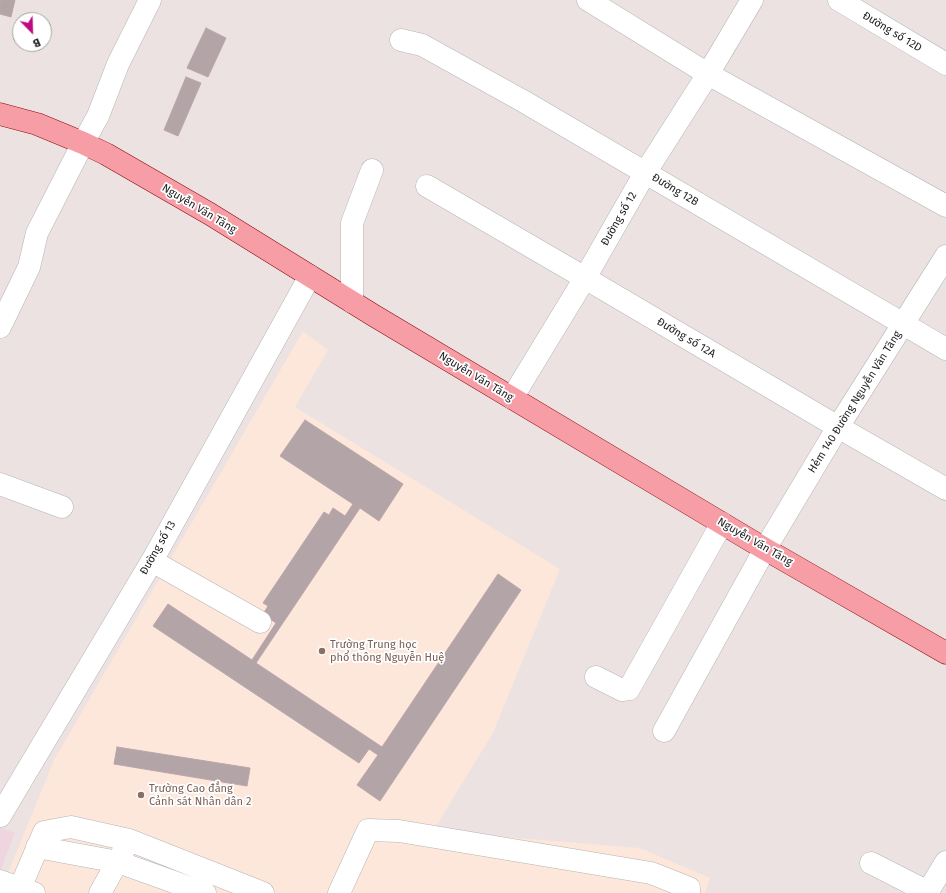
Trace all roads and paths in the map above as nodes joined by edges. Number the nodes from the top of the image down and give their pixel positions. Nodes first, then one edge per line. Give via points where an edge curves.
1 (150, 0) edge
2 (588, 0) edge
3 (752, 0) edge
4 (839, 0) edge
5 (401, 40) dead end
6 (946, 64) edge
7 (708, 74) junction
8 (0, 114) edge
9 (83, 143) junction
10 (372, 170) dead end
11 (645, 173) junction
12 (427, 186) dead end
13 (946, 206) edge
14 (946, 256) edge
15 (310, 276) junction
16 (585, 278) junction
17 (352, 302) junction
18 (903, 325) junction
19 (0, 327) edge
20 (946, 349) edge
21 (512, 398) junction
22 (838, 427) junction
23 (0, 484) edge
24 (946, 489) edge
25 (62, 507) dead end
26 (722, 523) junction
27 (765, 548) junction
28 (152, 561) junction
29 (260, 622) dead end
30 (946, 653) edge
31 (596, 677) dead end
32 (664, 731) dead end
33 (0, 816) edge
34 (129, 840) junction
35 (37, 847) junction
36 (118, 862) junction
37 (946, 862) edge
38 (871, 863) dead end
39 (204, 887) edge
40 (18, 889) edge
41 (928, 892) edge
42 (100, 893) edge
43 (263, 893) edge
44 (339, 893) edge
45 (689, 893) edge

1 - 9 street via 118,64 98,116
2 - 7 street
3 - 7 street, Đường số 12
4 - 6 street, Đường số 12D
5 - 11 street, Đường 12B via 422,45
7 - 11 street, Đường số 12
7 - 13 street
8 - 9 main road, Nguyễn Văn Tăng via 37,124
9 - 15 main road, Nguyễn Văn Tăng via 210,214
9 - 19 street via 37,233 29,267
10 - 17 street via 352,223
11 - 16 street, Đường số 12
11 - 18 street, Đường 12B
12 - 16 street, Đường số 12A
14 - 18 street, Hẻm 140 Đường Nguyễn Văn Tăng
15 - 17 main road, Nguyễn Văn Tăng
15 - 28 street, Đường số 13
16 - 21 street, Đường số 12
16 - 22 street, Đường số 12A
17 - 21 main road, Nguyễn Văn Tăng
18 - 20 street, Đường 12B
18 - 22 street, Hẻm 140 Đường Nguyễn Văn Tăng
21 - 26 main road, Nguyễn Văn Tăng
22 - 24 street, Đường số 12A
22 - 27 street, Hẻm 140 Đường Nguyễn Văn Tăng
23 - 25 street
26 - 27 main road, Nguyễn Văn Tăng
26 - 31 street via 629,689 622,690
27 - 30 main road, Nguyễn Văn Tăng
27 - 32 street, Hẻm 140 Đường Nguyễn Văn Tăng
28 - 29 street
28 - 33 street, Đường số 13
34 - 35 street via 71,827 44,832
34 - 36 street
34 - 39 street
35 - 36 street
35 - 40 street
36 - 39 street
36 - 42 street
37 - 41 street
38 - 41 street
39 - 43 street
44 - 45 street via 368,830 399,831 651,872 689,888

